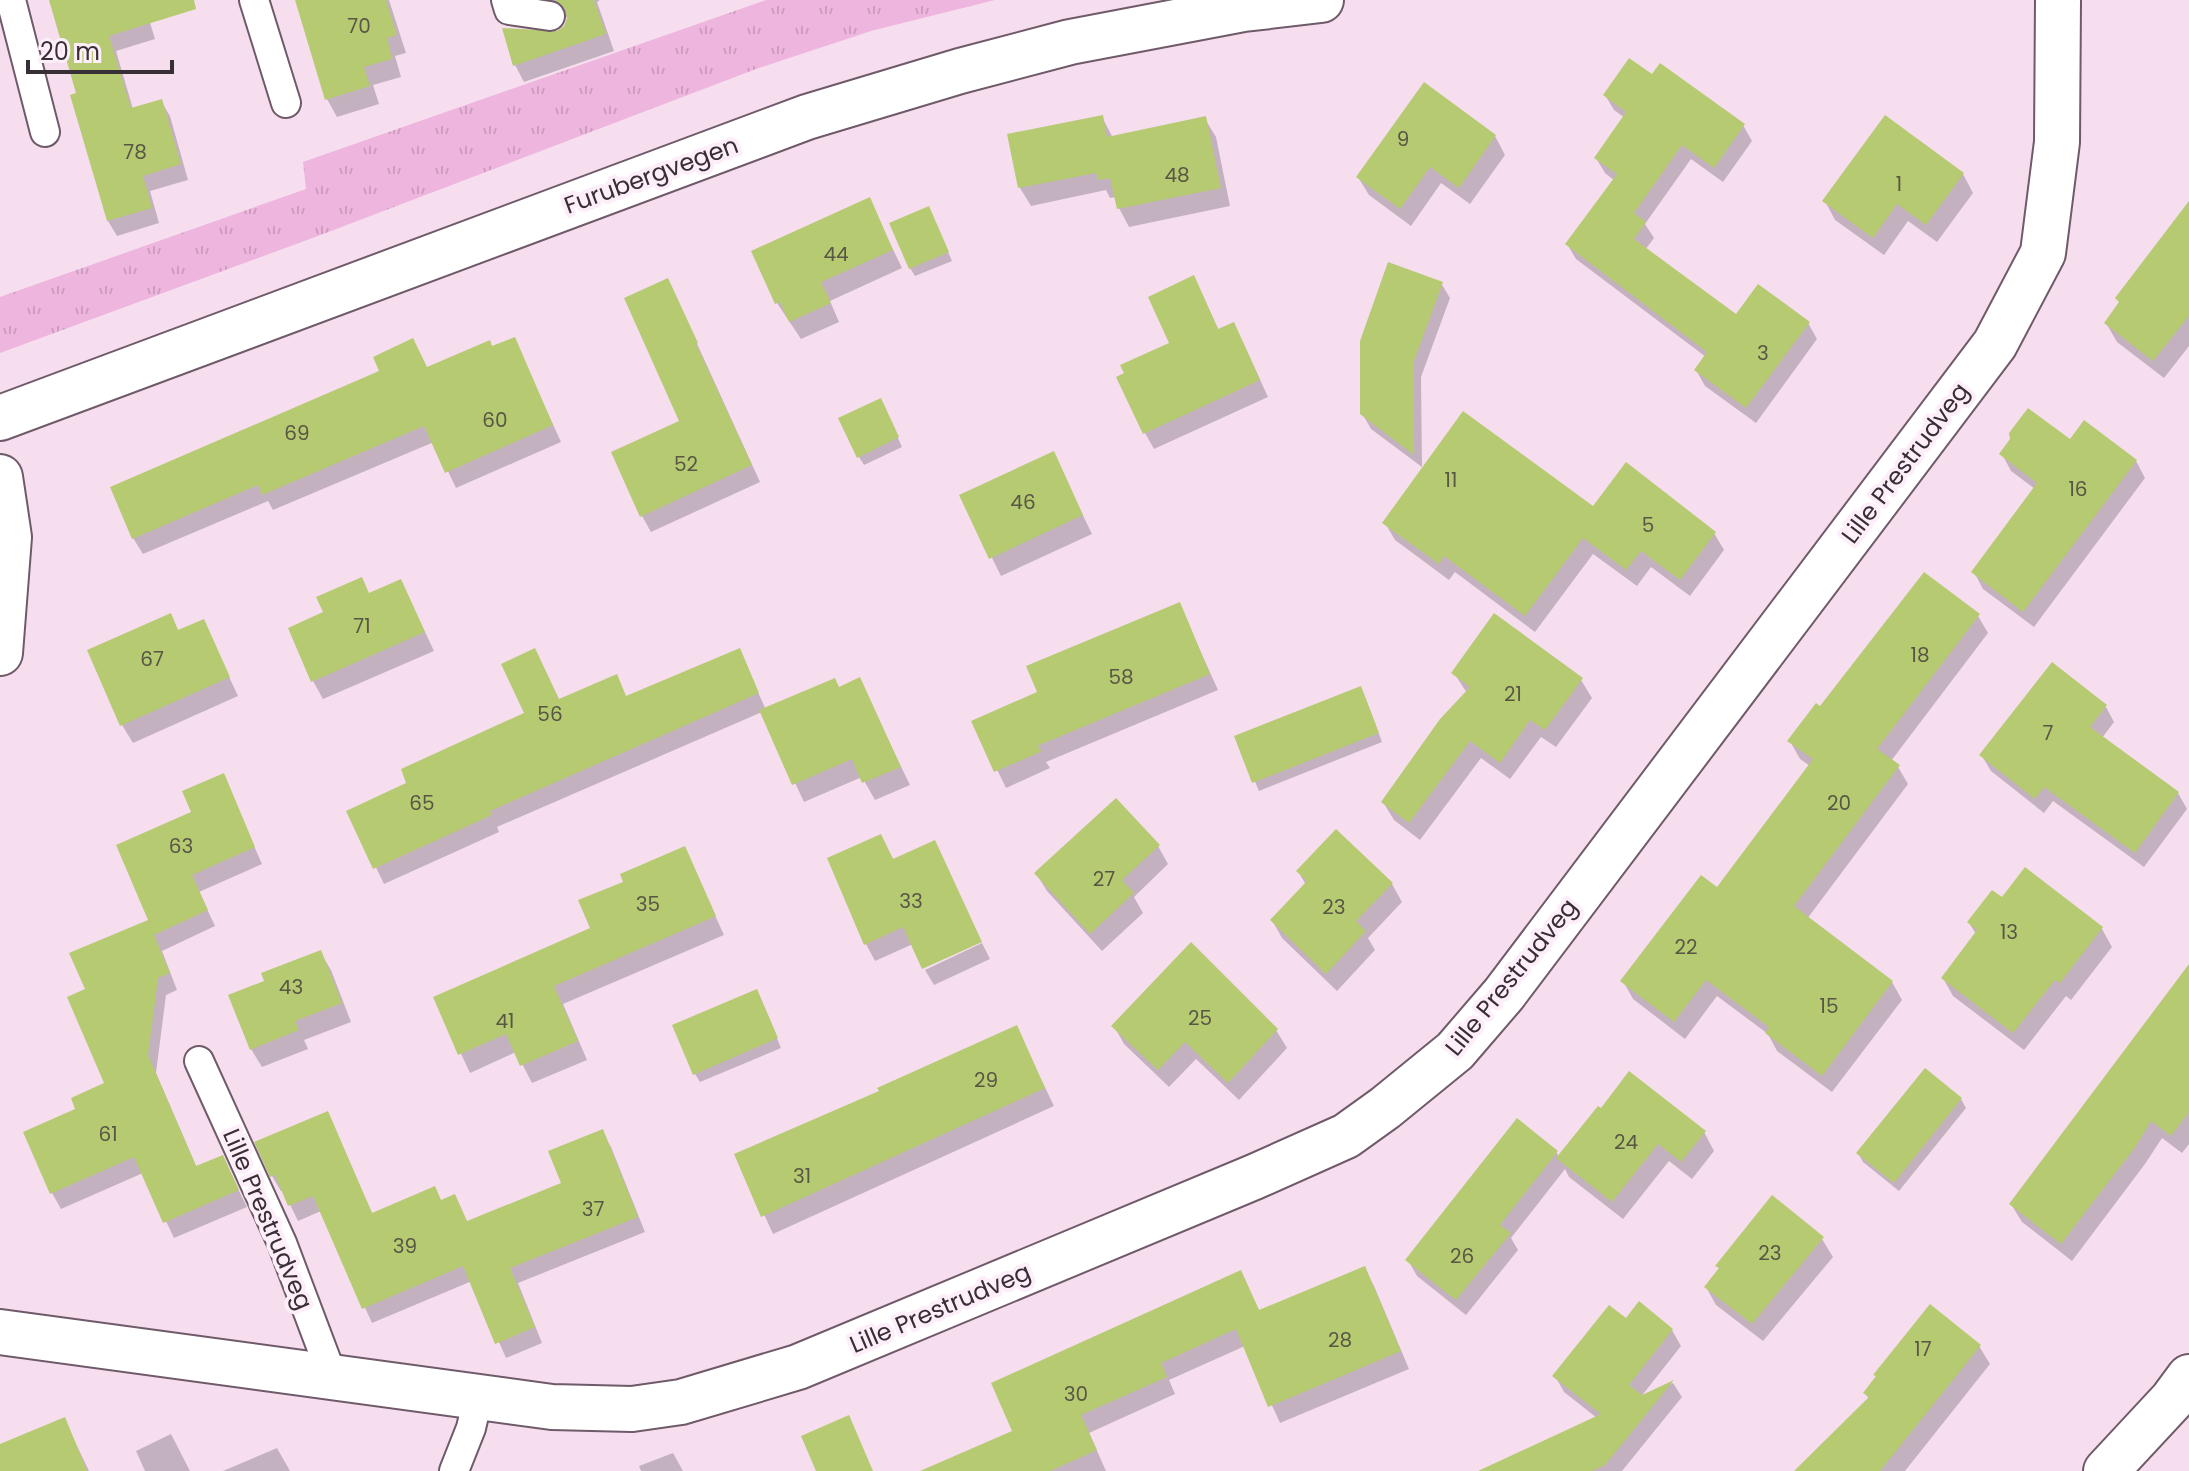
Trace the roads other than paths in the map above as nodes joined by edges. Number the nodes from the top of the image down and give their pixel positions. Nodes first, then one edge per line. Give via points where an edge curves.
1 (11, 0) edge
2 (254, 0) edge
3 (506, 0) edge
4 (1321, 0) edge
5 (2058, 0) edge
6 (550, 16) dead end
7 (286, 103) dead end
8 (45, 132) dead end
9 (0, 418) edge
10 (0, 477) edge
11 (0, 653) edge
12 (199, 1061) dead end
13 (0, 1332) edge
14 (2189, 1377) edge
15 (333, 1378) junction
16 (478, 1398) junction
17 (454, 1471) edge
18 (2106, 1471) edge

1 - 8 lane
2 - 7 lane
3 - 6 lane via 509,10
4 - 9 street, Furubergvegen via 1070,42 807,117
5 - 16 street, Lille Prestrudveg via 2057,142 2043,253 1995,344 1504,994 1455,1051 1346,1136 798,1367 681,1402 632,1409
10 - 11 street via 9,537
12 - 15 lane, Lille Prestrudveg via 282,1243
13 - 15 street, Lille Prestrudveg
14 - 18 street
15 - 16 street, Lille Prestrudveg
16 - 17 lane

